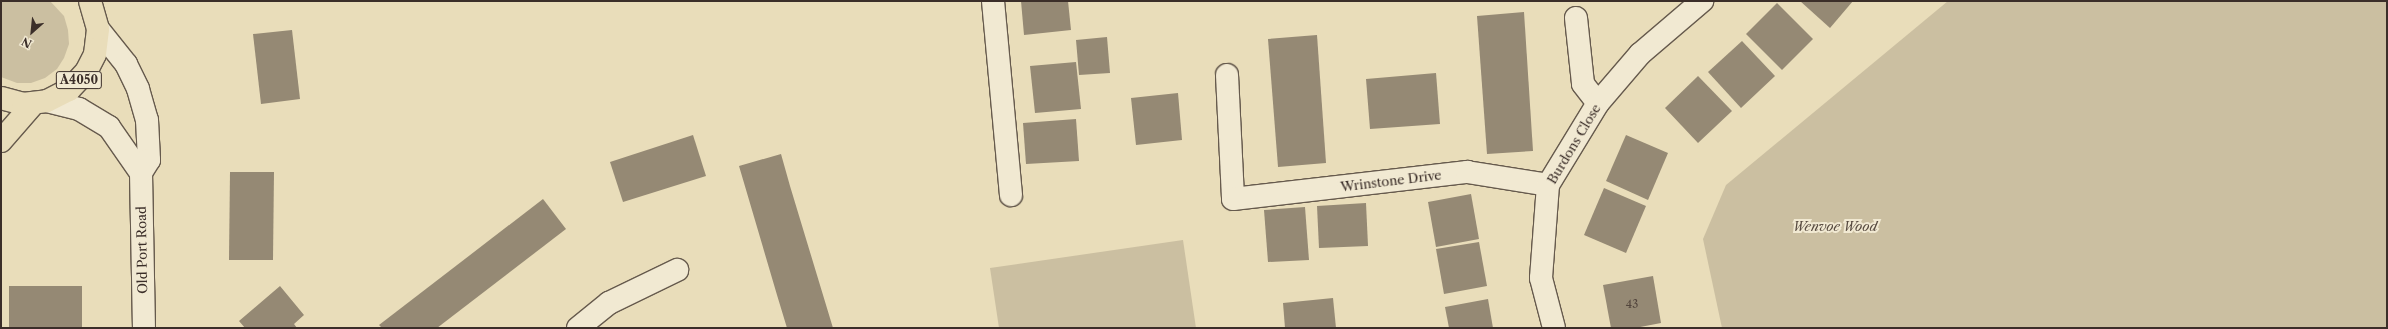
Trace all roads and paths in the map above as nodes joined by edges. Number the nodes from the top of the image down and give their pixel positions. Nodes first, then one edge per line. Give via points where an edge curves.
1 (993, 1) edge
2 (1702, 1) edge
3 (91, 2) edge
4 (1576, 18) dead end
5 (98, 29) junction
6 (1227, 74) dead end
7 (1, 98) edge
8 (40, 102) junction
9 (1598, 103) junction
10 (1, 141) edge
11 (141, 173) junction
12 (1548, 185) junction
13 (1011, 195) dead end
14 (677, 270) dead end
15 (144, 328) edge
16 (578, 328) edge
17 (1554, 328) edge

1 - 13 street
2 - 9 street, Burdons Close via 1640,54
3 - 5 main road, A4050
4 - 9 street via 1582,84
5 - 8 main road, A4050 via 95,54 86,72 69,90
5 - 11 street, Old Port Road via 126,64 138,89 147,120 149,160
6 - 12 street, Wrinstone Drive via 1233,199 1467,172
7 - 8 main road via 23,104
8 - 10 main road, A4050
8 - 11 street via 79,109 108,127
9 - 12 street, Burdons Close
11 - 15 street, Old Port Road
12 - 17 street, Burdons Close via 1541,278
14 - 16 street via 609,303

